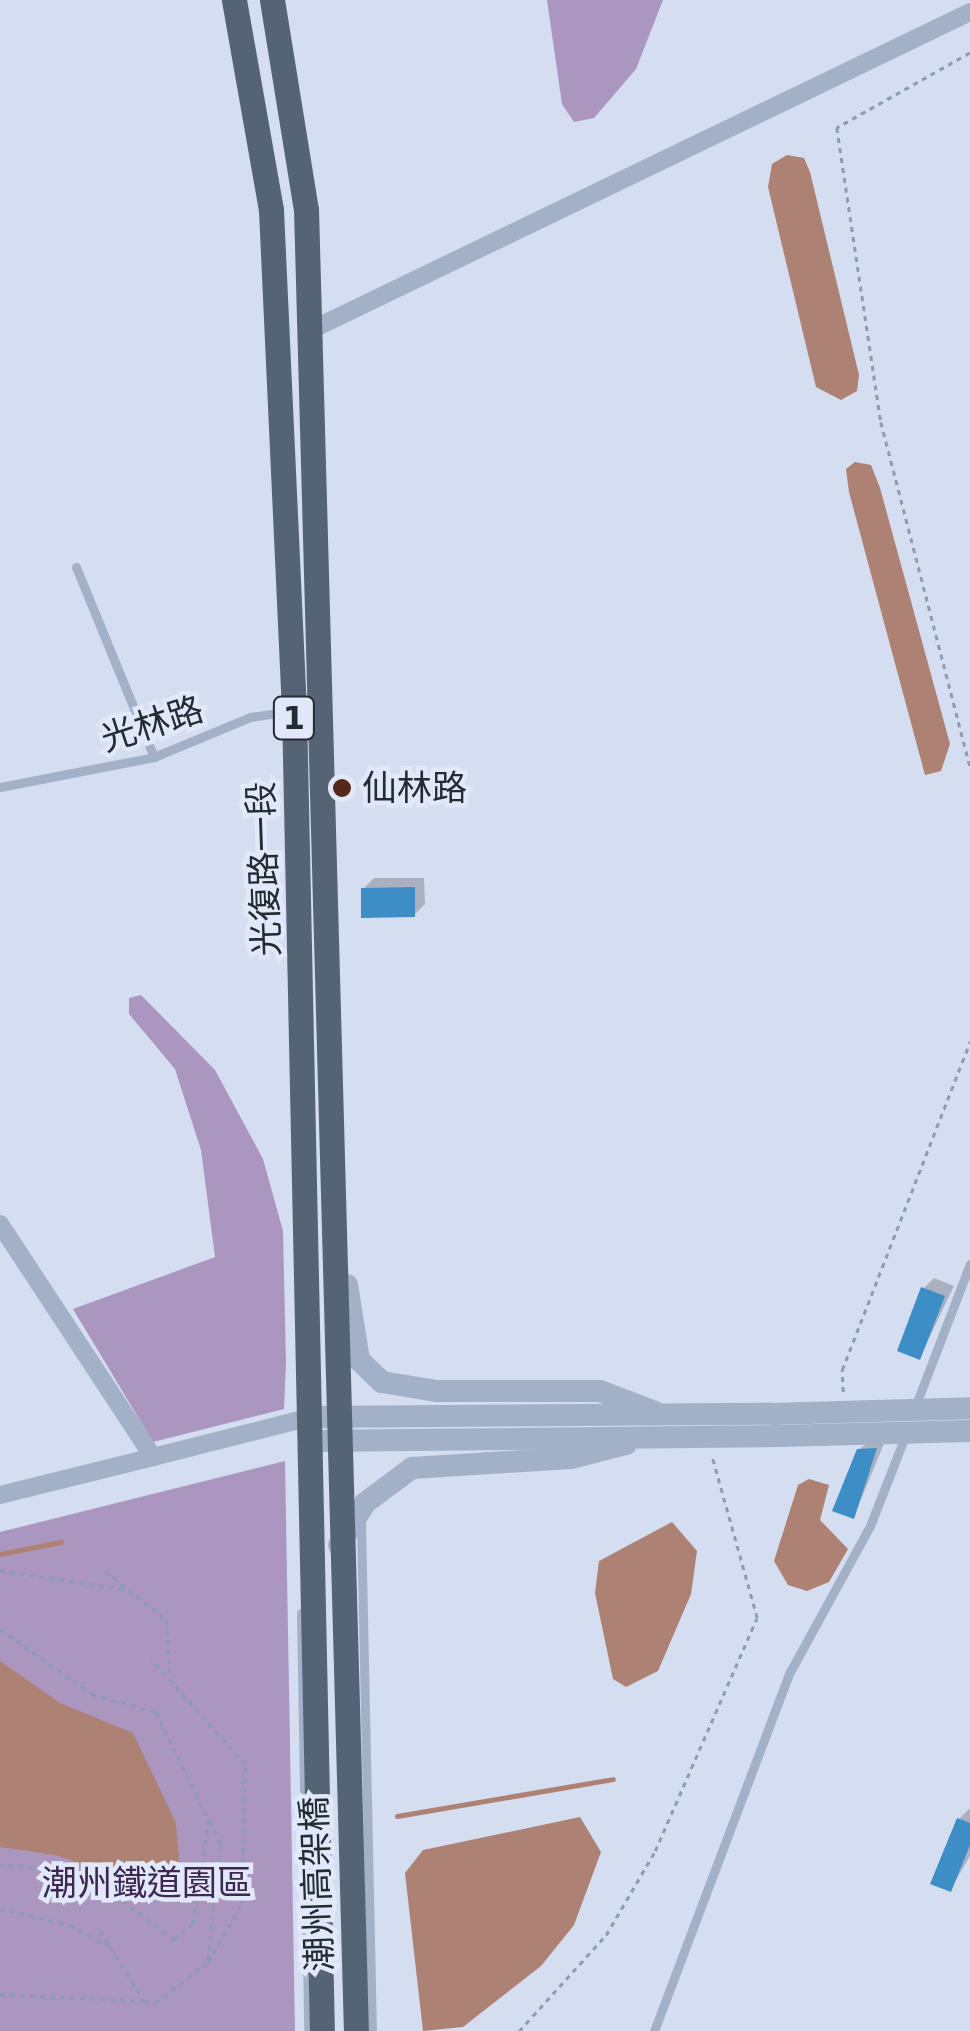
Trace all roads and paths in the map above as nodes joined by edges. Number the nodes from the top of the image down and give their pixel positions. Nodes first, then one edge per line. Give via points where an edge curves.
1 (234, 0) edge
2 (272, 0) edge
3 (970, 12) edge
4 (970, 53) edge
5 (309, 331) junction
6 (76, 567) dead end
7 (306, 710) junction
8 (154, 757) junction
9 (970, 766) edge
10 (0, 786) edge
11 (970, 1041) edge
12 (332, 1192) junction
13 (0, 1224) edge
14 (970, 1264) edge
15 (843, 1402) dead end
16 (970, 1408) edge
17 (658, 1424) junction
18 (776, 1425) junction
19 (323, 1428) junction
20 (970, 1431) edge
21 (730, 1456) dead end
22 (153, 1457) junction
23 (0, 1496) edge
24 (364, 1504) junction
25 (339, 1545) junction
26 (0, 1570) edge
27 (105, 1571) dead end
28 (132, 1590) junction
29 (0, 1630) edge
30 (151, 1659) dead end
31 (170, 1676) junction
32 (209, 1820) junction
33 (0, 1866) edge
34 (0, 1908) edge
35 (100, 1930) dead end
36 (110, 1946) junction
37 (208, 1962) junction
38 (0, 1994) edge
39 (144, 2000) junction
40 (308, 2031) edge
41 (322, 2031) edge
42 (356, 2031) edge
43 (372, 2031) edge
44 (519, 2031) edge
45 (654, 2031) edge

1 - 7 main road, 光復路一段 / 1 via 270,210
2 - 5 main road, 光復路一段 / 1 via 306,209
3 - 5 street
4 - 9 path via 836,128 881,422
5 - 7 main road, 光復路一段 / 1
6 - 8 lane
7 - 8 lane, 光林路 via 250,717
7 - 12 main road, 光復路一段 / 1
7 - 19 main road, 光復路一段 / 1
8 - 10 lane, 光林路
11 - 15 path via 842,1370
12 - 17 street via 347,1251 352,1338 382,1382 437,1391 600,1391
12 - 19 main road, 1
13 - 22 street
14 - 45 lane via 870,1526 790,1672
16 - 18 street, bridge
17 - 18 street
17 - 19 street
17 - 24 street via 571,1458 426,1463 394,1476
18 - 20 street, bridge
19 - 22 street
19 - 25 main road, 潮州高架橋
19 - 40 lane via 298,1470
19 - 41 main road, 潮州高架橋 via 314,1735
21 - 44 path via 712,1456 757,1618 655,1851 579,1971
22 - 23 street
24 - 25 street
24 - 43 lane via 357,1549
25 - 42 main road, 潮州高架橋
26 - 28 path
27 - 28 path
28 - 31 path via 167,1620
29 - 32 path via 92,1694 156,1712
30 - 31 path
31 - 37 path via 245,1764 242,1902
32 - 33 path via 193,1924 174,1940 83,1872
32 - 37 path via 220,1844
34 - 36 path via 70,1925
35 - 36 path
36 - 39 path
37 - 39 path via 176,1992
38 - 39 path

